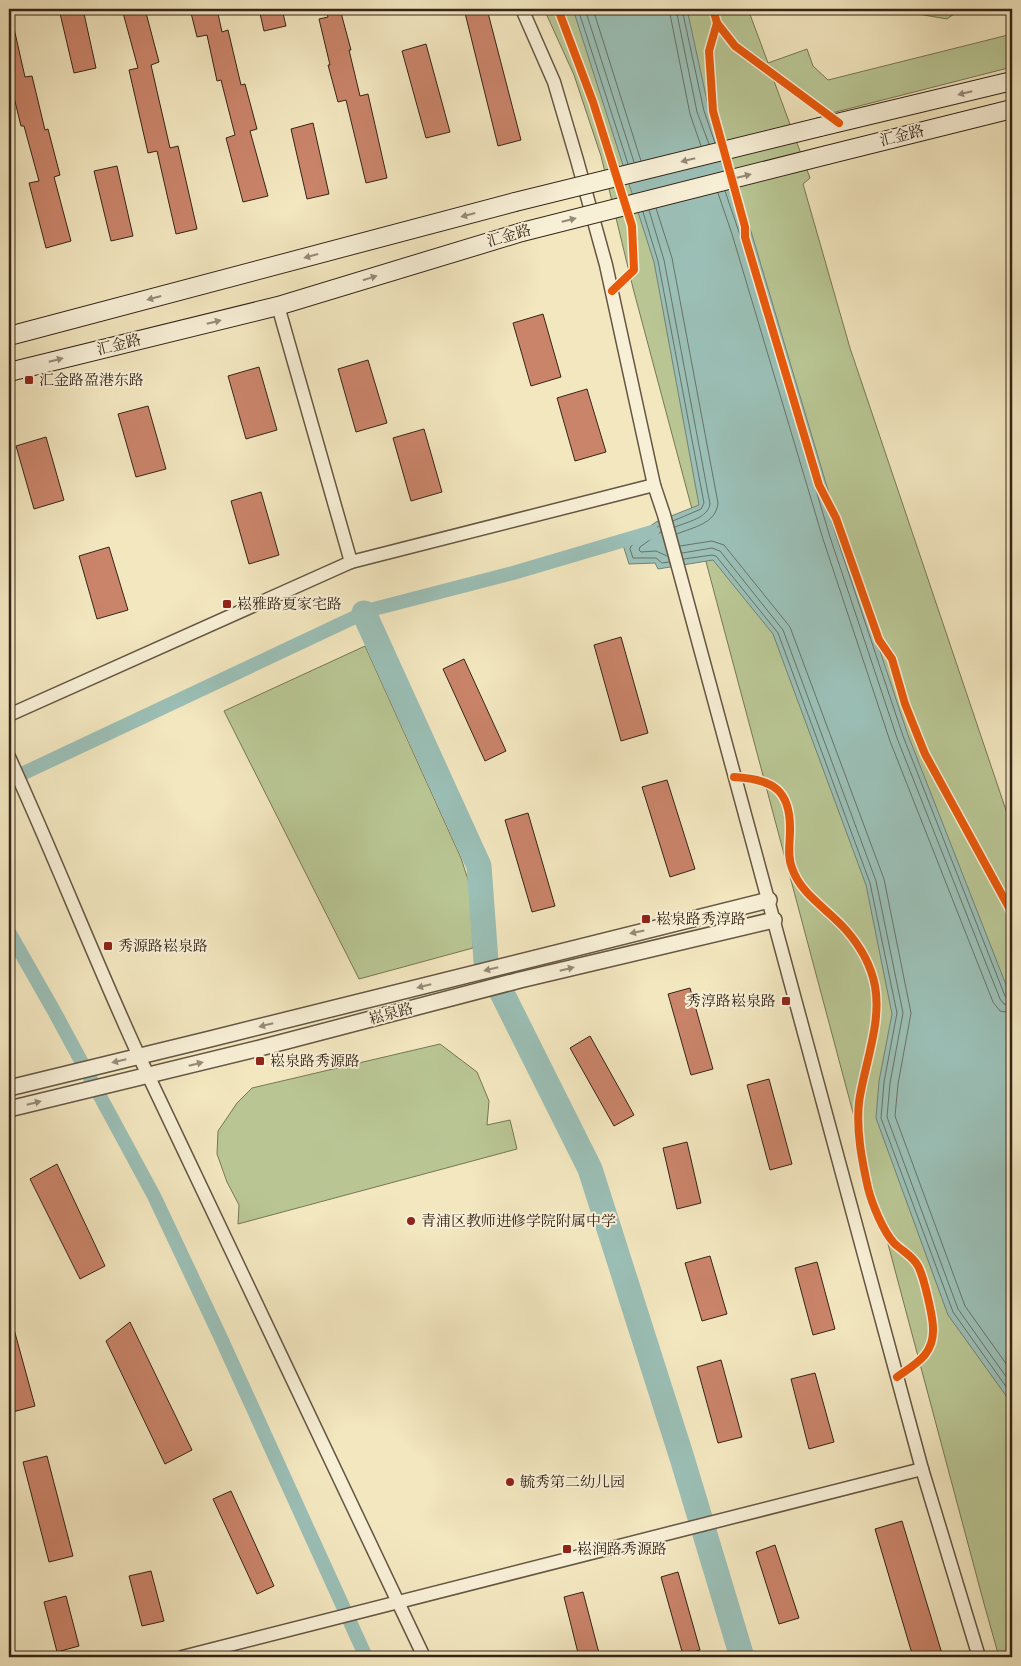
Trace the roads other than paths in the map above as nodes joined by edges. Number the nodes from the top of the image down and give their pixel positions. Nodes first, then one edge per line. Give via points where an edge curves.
1 (522, 9) edge
2 (1012, 81) edge
3 (1012, 109) edge
4 (278, 306) junction
5 (9, 336) edge
6 (9, 372) edge
7 (654, 484) junction
8 (351, 562) junction
9 (9, 715) edge
10 (9, 757) edge
11 (769, 900) junction
12 (774, 920) junction
13 (140, 1056) junction
14 (149, 1076) junction
15 (9, 1088) edge
16 (9, 1109) edge
17 (922, 1469) junction
18 (398, 1601) junction
19 (978, 1656) edge
20 (182, 1657) edge
21 (424, 1657) edge

1 - 7 street via 554,82 577,160 606,265
2 -> 5 main road, 汇金路, bridge via 515,202
4 -> 3 main road, 汇金路, bridge via 522,232
6 -> 4 main road, 汇金路
4 - 8 street
7 - 8 street
7 - 11 street
8 - 9 street
10 - 13 street
11 - 12 street
11 -> 13 street, 崧泉路
14 -> 12 street, 崧泉路 via 520,980
12 - 17 street
13 - 14 street
13 -> 15 street, 崧泉路
16 -> 14 street, 崧泉路
14 - 18 street
17 - 18 street
17 - 19 street
18 - 20 street
18 - 21 street

